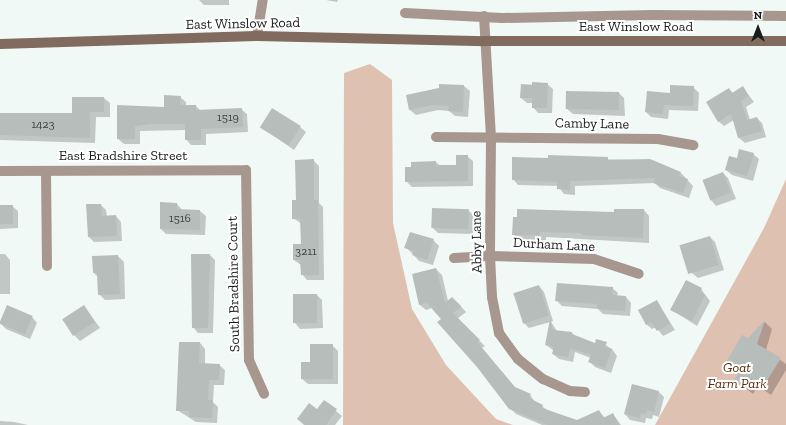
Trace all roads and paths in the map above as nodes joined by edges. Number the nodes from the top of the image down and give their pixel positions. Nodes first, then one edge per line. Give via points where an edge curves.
1 (263, 0) edge
2 (405, 13) dead end
3 (484, 16) junction
4 (786, 16) edge
5 (257, 36) junction
6 (486, 41) junction
7 (786, 41) edge
8 (0, 44) edge
9 (491, 136) junction
10 (436, 137) dead end
11 (693, 145) dead end
12 (246, 170) joint
13 (0, 171) edge
14 (46, 171) junction
15 (490, 256) junction
16 (454, 258) dead end
17 (48, 266) dead end
18 (639, 274) dead end
19 (585, 392) dead end
20 (264, 394) dead end

1 - 5 street
2 - 3 street, East Winslow Road
3 - 4 street, East Winslow Road
3 - 6 street
5 - 6 main road, East Winslow Road
5 - 8 main road, East Winslow Road
6 - 7 main road, East Winslow Road
6 - 9 street, Abby Lane
9 - 10 street, Camby Lane
9 - 11 street, Camby Lane via 658,139
9 - 15 street, Abby Lane
12 - 14 street, East Bradshire Street
12 - 20 street, South Bradshire Court via 249,360
13 - 14 street, East Bradshire Street
14 - 17 street
15 - 16 street, Durham Lane
15 - 18 street, Durham Lane via 594,259
15 - 19 street, Abby Lane via 492,297 498,333 518,359 543,379 570,391

